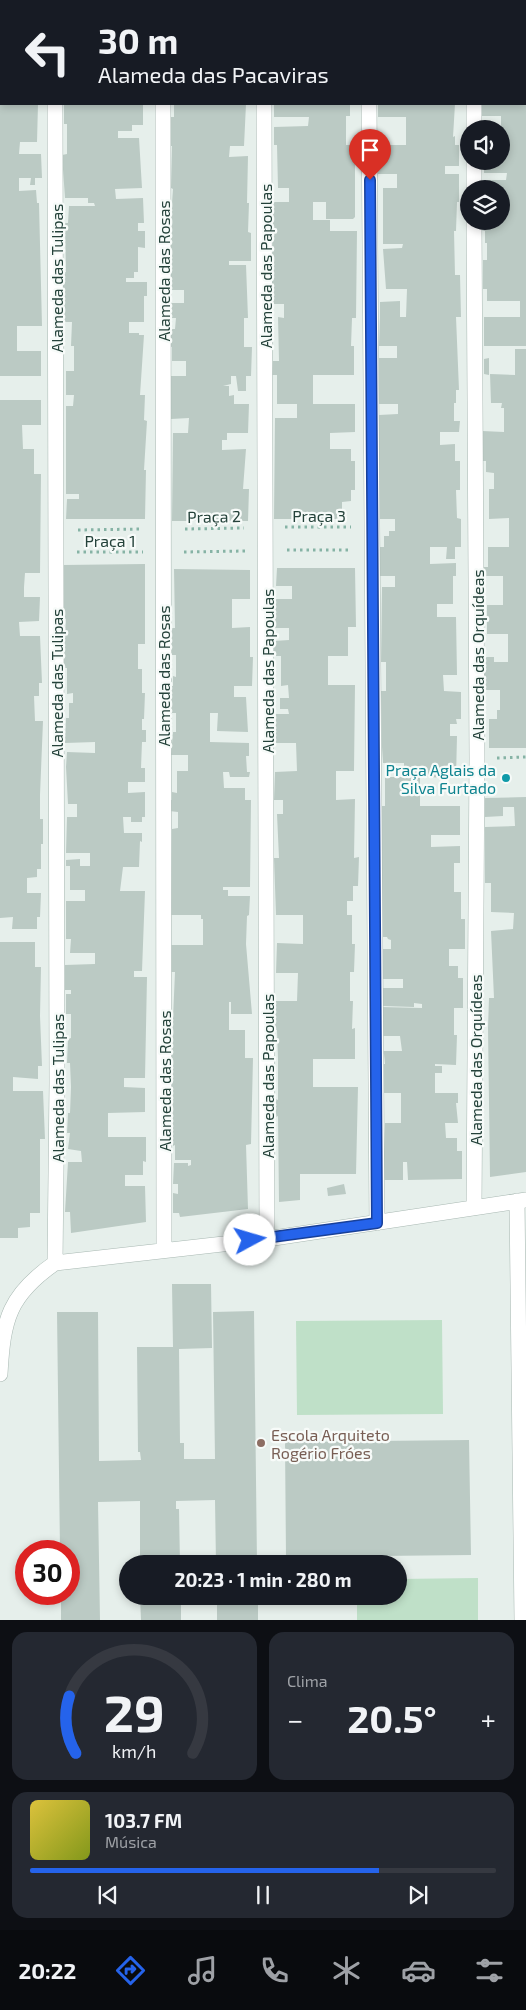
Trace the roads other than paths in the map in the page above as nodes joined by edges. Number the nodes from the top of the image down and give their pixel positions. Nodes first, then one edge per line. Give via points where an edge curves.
1 (55, 105) edge
2 (162, 105) edge
3 (264, 105) edge
4 (369, 105) edge
5 (474, 105) edge
6 (474, 120) edge
7 (474, 230) edge
8 (521, 1201) edge
9 (474, 1208) junction
10 (377, 1223) junction
11 (267, 1239) junction
12 (164, 1249) junction
13 (55, 1263) junction
14 (0, 1374) edge
15 (524, 1597) edge
16 (522, 1620) edge

1 - 13 street, Alameda das Tulipas
2 - 12 street, Alameda das Rosas
3 - 11 street, Alameda das Papoulas
4 - 10 street
5 - 6 street
7 - 9 street, Alameda das Orquídeas via 477,758
8 - 9 street
8 - 15 street
9 - 10 street
10 - 11 street
11 - 12 street
12 - 13 street
13 - 14 street via 36,1276 12,1307 5,1326
15 - 16 street

